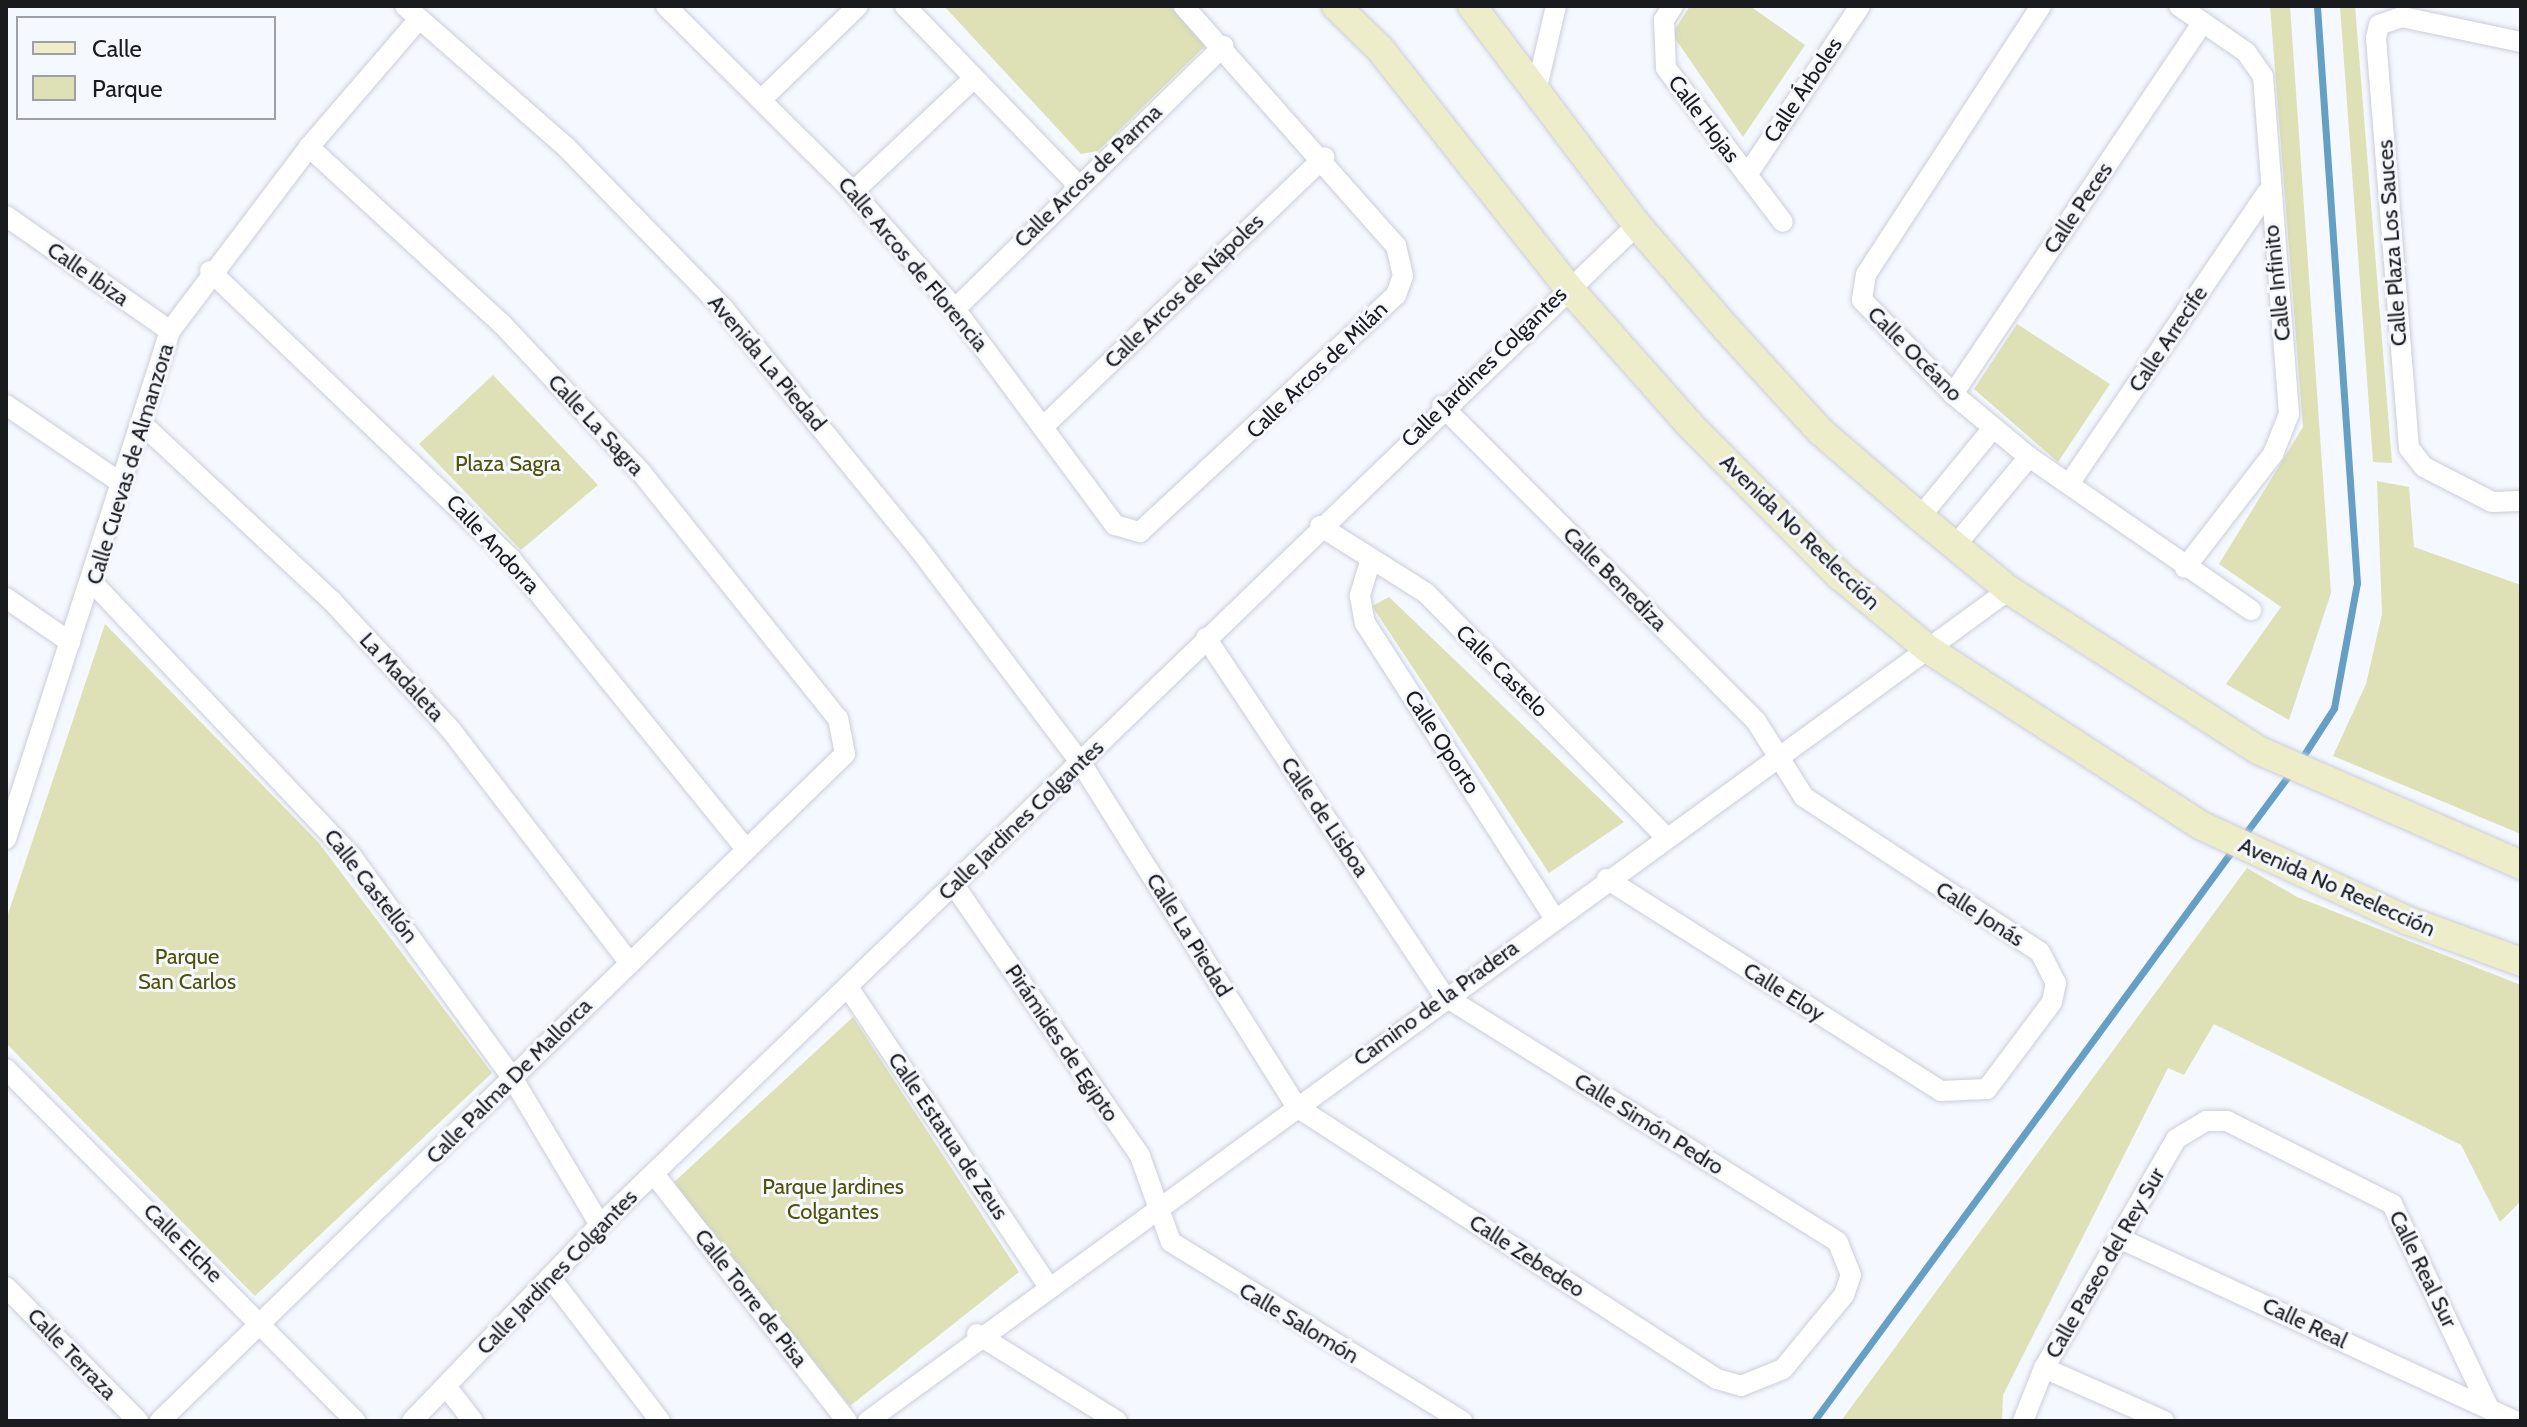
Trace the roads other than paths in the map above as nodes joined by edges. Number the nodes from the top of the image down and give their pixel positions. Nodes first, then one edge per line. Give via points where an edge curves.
1 (666, 6) edge
2 (858, 6) edge
3 (905, 6) edge
4 (1184, 6) edge
5 (1336, 6) edge
6 (1472, 6) edge
7 (1556, 6) edge
8 (1673, 6) edge
9 (1860, 6) edge
10 (2041, 6) edge
11 (2179, 6) edge
12 (412, 13) edge
13 (2203, 22) junction
14 (2521, 42) edge
15 (1224, 46) junction
16 (974, 78) junction
17 (1537, 87) junction
18 (763, 98) junction
19 (309, 147) junction
20 (1324, 157) junction
21 (1747, 175) junction
22 (1078, 185) junction
23 (853, 192) junction
24 (2267, 193) junction
25 (6, 216) edge
26 (1783, 222) dead end
27 (1637, 225) junction
28 (210, 271) junction
29 (1567, 286) junction
30 (955, 309) junction
31 (170, 331) junction
32 (1953, 394) junction
33 (6, 405) edge
34 (1442, 406) junction
35 (141, 423) junction
36 (1045, 425) junction
37 (1993, 428) junction
38 (2029, 457) junction
39 (121, 483) junction
40 (2069, 484) junction
41 (2521, 501) edge
42 (1920, 517) junction
43 (1320, 526) junction
44 (1140, 532) joint
45 (1955, 546) junction
46 (1371, 559) junction
47 (2185, 568) junction
48 (94, 584) junction
49 (2009, 590) junction
50 (6, 598) edge
51 (2251, 610) dead end
52 (1206, 638) junction
53 (70, 642) junction
54 (1928, 649) junction
55 (845, 737) joint
56 (1779, 758) junction
57 (1081, 763) junction
58 (12, 793) edge
59 (1667, 838) junction
60 (6, 839) edge
61 (744, 847) junction
62 (2521, 865) edge
63 (1607, 879) junction
64 (954, 885) junction
65 (1554, 917) junction
66 (629, 962) junction
67 (2521, 962) edge
68 (848, 987) junction
69 (1444, 996) junction
70 (6, 1069) edge
71 (513, 1079) junction
72 (1965, 1095) joint
73 (1297, 1107) junction
74 (2206, 1121) joint
75 (654, 1174) junction
76 (1158, 1206) junction
77 (600, 1225) junction
78 (2121, 1239) junction
79 (550, 1277) junction
80 (1047, 1284) junction
81 (6, 1287) edge
82 (262, 1320) junction
83 (977, 1334) junction
84 (2044, 1368) junction
85 (1764, 1382) joint
86 (446, 1386) junction
87 (2489, 1408) junction
88 (138, 1421) edge
89 (160, 1421) edge
90 (355, 1421) edge
91 (412, 1421) edge
92 (473, 1421) edge
93 (660, 1421) edge
94 (847, 1421) edge
95 (868, 1421) edge
96 (1117, 1421) edge
97 (1462, 1421) edge
98 (2023, 1421) edge
99 (2164, 1421) edge
100 (2514, 1421) edge

1 - 18 street, Calle Arcos de Florencia
2 - 18 street
3 - 16 street
4 - 15 street, Calle Arcos de Milán
5 - 29 main road, Avenida No Reelección via 1380,49
6 - 17 main road
7 - 17 street
8 - 21 street, Calle Hojas via 1664,20 1666,68
9 - 21 street, Calle Árboles
10 - 32 street, Calle Océano via 1862,287 1869,313
11 - 13 street, Calle Infinito
12 - 19 street, Calle Cuevas de Almanzora
12 - 57 street, Avenida La Piedad via 566,147 724,309
13 - 24 street, Calle Infinito via 2246,52 2263,76
13 - 32 street, Calle Peces
14 - 41 street, Calle Plaza Los Sauces via 2402,17 2379,25 2414,459 2492,502
15 - 20 street, Calle Arcos de Milán
15 - 22 street, Calle Arcos de Parma
16 - 22 street
16 - 23 street
17 - 27 main road
18 - 23 street, Calle Arcos de Florencia
19 - 28 street, Calle Cuevas de Almanzora
19 - 55 street, Calle La Sagra via 502,324 641,472 838,719
20 - 36 street, Calle Arcos de Nápoles
20 - 44 street, Calle Arcos de Milán via 1404,261 1396,295
21 - 26 street, Calle Hojas
22 - 30 street, Calle Arcos de Parma
23 - 30 street, Calle Arcos de Florencia
24 - 40 street, Calle Arrecife
24 - 47 street, Calle Infinito via 2288,390 2285,433
25 - 31 street, Calle Ibiza
27 - 29 street, Calle Jardines Colgantes
27 - 42 main road via 1820,431
28 - 31 street, Calle Cuevas de Almanzora
28 - 61 street, Calle Andorra via 511,559
29 - 34 street, Calle Jardines Colgantes
29 - 54 main road, Avenida No Reelección via 1818,554
30 - 36 street, Calle Arcos de Florencia
31 - 35 street, Calle Cuevas de Almanzora
32 - 37 street, Calle Océano
33 - 39 street
34 - 43 street, Calle Jardines Colgantes
34 - 56 street, Calle Benediza via 1756,721
35 - 39 street, Calle Cuevas de Almanzora
35 - 66 street, La Madaleta via 331,600 451,730
36 - 44 street, Calle Arcos de Florencia via 1115,525
37 - 38 street, Calle Océano
37 - 42 street
38 - 40 street, Calle Océano
38 - 45 street
39 - 48 street, Calle Cuevas de Almanzora
40 - 47 street, Calle Océano
42 - 45 main road
43 - 46 street, Calle Castelo
43 - 52 street, Calle Jardines Colgantes
45 - 49 main road
46 - 59 street, Calle Castelo via 1426,593
46 - 65 street, Calle Oporto via 1360,596 1365,623
47 - 51 street, Calle Océano
48 - 53 street, Calle Cuevas de Almanzora
48 - 71 street, Calle Castellón via 352,857
49 - 54 street, Camino de la Pradera
49 - 62 main road via 2258,750
50 - 53 street
52 - 57 street, Calle Jardines Colgantes
52 - 69 street, Calle de Lisboa
53 - 58 street, Calle Cuevas de Almanzora
54 - 56 street, Camino de la Pradera
54 - 67 main road, Avenida No Reelección via 2202,826
55 - 61 street, Calle Palma De Mallorca via 835,770
56 - 59 street, Camino de la Pradera
56 - 72 street, Calle Jonás via 1819,811 2040,952 2051,967 2052,1002 2002,1076
57 - 64 street, Calle Jardines Colgantes
57 - 73 street, Calle La Piedad
58 - 60 street, Calle Cuevas de Almanzora
59 - 63 street, Camino de la Pradera
61 - 66 street, Calle Palma De Mallorca
63 - 65 street, Camino de la Pradera
63 - 72 street, Calle Eloy via 1941,1091
64 - 68 street, Calle Jardines Colgantes
64 - 76 street, Pirámides de Egipto via 1140,1156
65 - 69 street, Camino de la Pradera
66 - 71 street, Calle Palma De Mallorca
68 - 75 street, Calle Jardines Colgantes
68 - 80 street, Calle Estatua de Zeus
69 - 73 street, Camino de la Pradera
69 - 85 street, Calle Simón Pedro via 1838,1242 1848,1257 1844,1295
70 - 82 street, Calle Elche
71 - 77 street, Calle Castellón
71 - 82 street, Calle Palma De Mallorca
73 - 76 street, Camino de la Pradera
73 - 85 street, Calle Zebedeo via 1717,1379
74 - 78 street, Calle Paseo del Rey Sur via 2176,1139
74 - 87 street, Calle Real Sur via 2227,1121 2392,1204
75 - 77 street, Calle Jardines Colgantes
75 - 94 street, Calle Torre de Pisa
76 - 80 street, Camino de la Pradera
76 - 97 street, Calle Salomón via 1184,1253
77 - 79 street, Calle Jardines Colgantes
78 - 84 street, Calle Paseo del Rey Sur
78 - 87 street, Calle Real
79 - 86 street, Calle Jardines Colgantes
79 - 93 street
80 - 83 street, Camino de la Pradera
81 - 88 street, Calle Terraza
82 - 89 street, Calle Palma De Mallorca
82 - 90 street, Calle Elche
83 - 95 street, Camino de la Pradera
83 - 96 street
84 - 98 street, Calle Paseo del Rey Sur
84 - 99 street
86 - 91 street, Calle Jardines Colgantes
86 - 92 street
87 - 100 street

